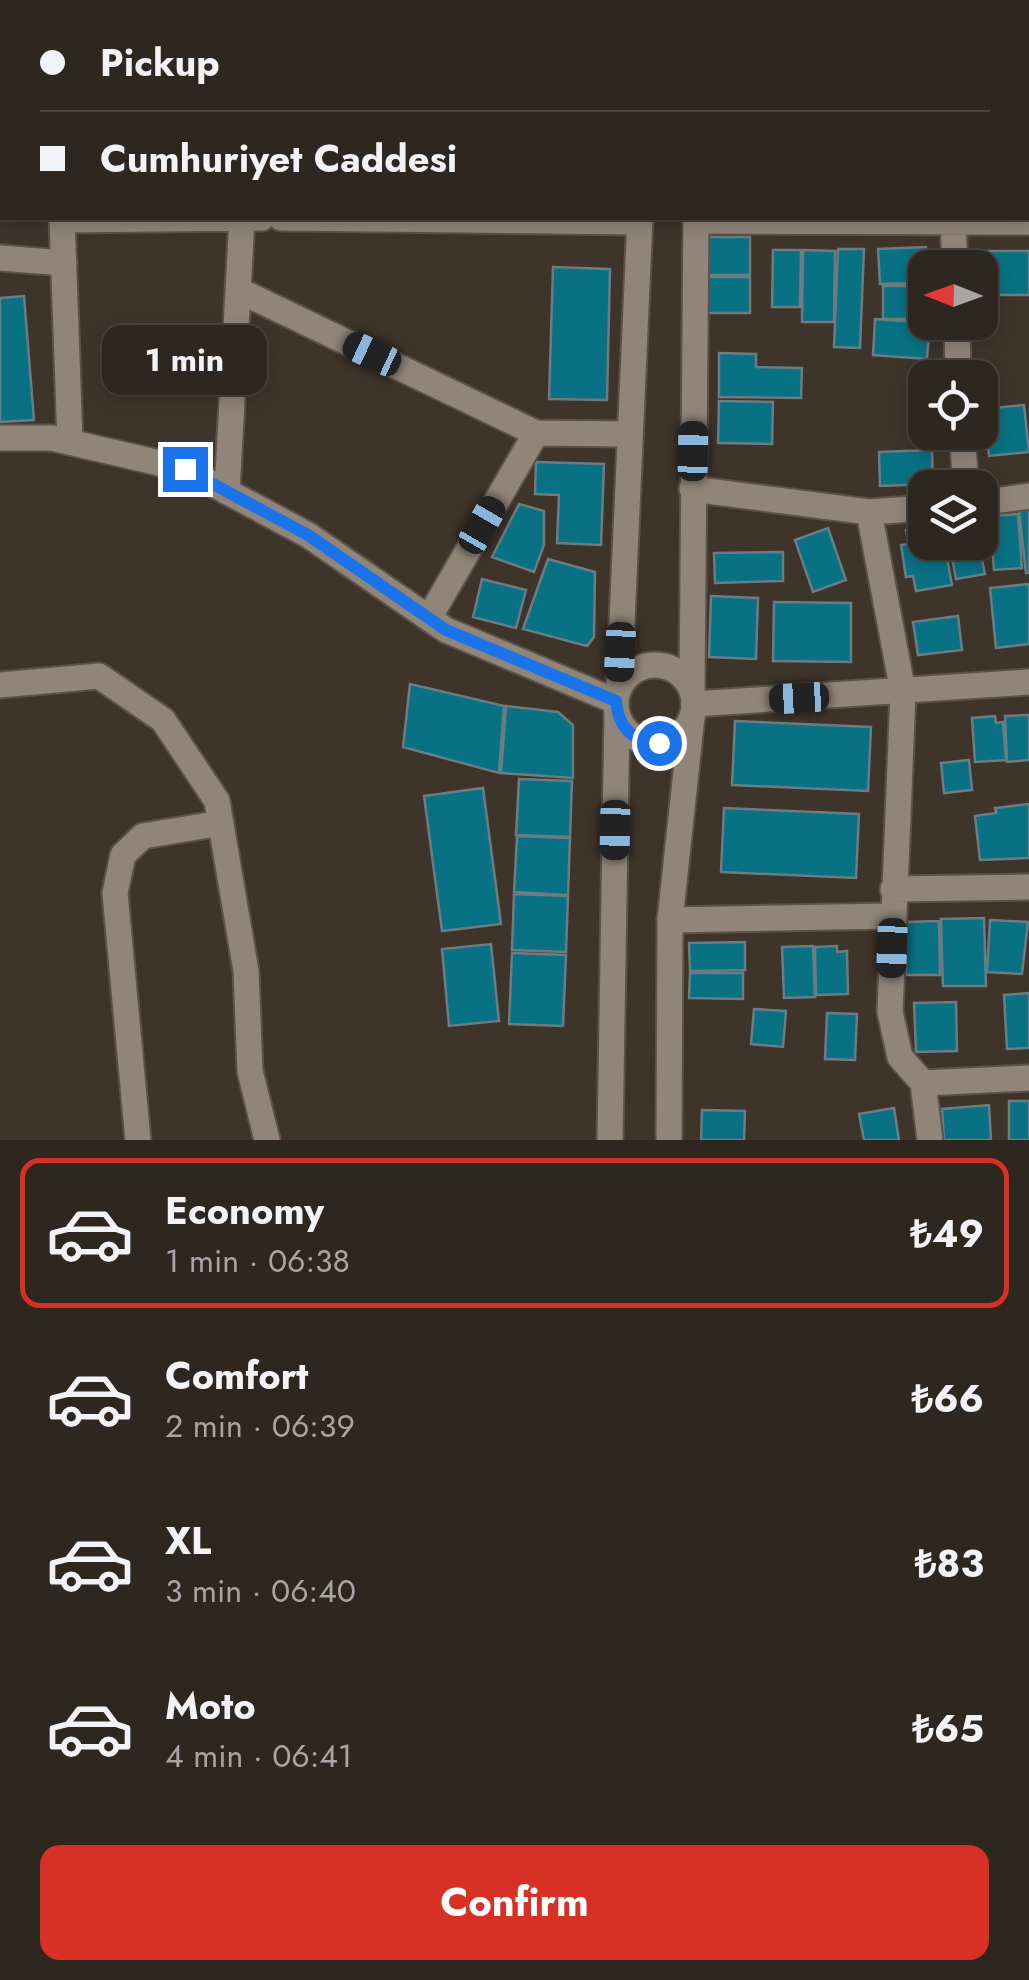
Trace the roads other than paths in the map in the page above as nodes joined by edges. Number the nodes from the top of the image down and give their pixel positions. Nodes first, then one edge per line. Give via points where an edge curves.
1 (62, 220) edge
2 (242, 220) edge
3 (640, 220) edge
4 (696, 220) edge
5 (954, 220) edge
6 (979, 220) edge
7 (1029, 222) edge
8 (955, 250) edge
9 (0, 258) edge
10 (64, 263) junction
11 (238, 290) junction
12 (536, 433) junction
13 (630, 434) junction
14 (0, 438) edge
15 (70, 442) junction
16 (692, 489) junction
17 (227, 492) junction
18 (1029, 496) edge
19 (998, 500) edge
20 (908, 509) edge
21 (869, 512) junction
22 (429, 618) junction
23 (1029, 682) edge
24 (0, 685) edge
25 (903, 692) junction
26 (617, 701) junction
27 (693, 703) junction
28 (220, 823) junction
29 (1029, 887) edge
30 (893, 889) junction
31 (893, 916) junction
32 (670, 920) junction
33 (1029, 1078) edge
34 (922, 1084) junction
35 (138, 1140) edge
36 (268, 1140) edge
37 (610, 1140) edge
38 (668, 1140) edge
39 (930, 1140) edge

1 - 10 street
2 - 11 street
3 - 13 street
4 - 16 street
5 - 8 street
6 - 7 street
9 - 10 street
10 - 15 street
11 - 12 street
11 - 17 street
12 - 13 street
12 - 22 street
13 - 26 street
14 - 15 street
15 - 17 street via 185,469
16 - 21 street
16 - 27 street
17 - 22 street via 308,535
18 - 19 street
20 - 21 street
21 - 25 street
22 - 26 street
23 - 25 street
24 - 28 street via 98,676 163,720 217,801
25 - 27 street
25 - 30 street
26 - 27 street via 637,668 663,665 676,670
26 - 27 street via 628,732 659,743 679,734
26 - 37 street
27 - 32 street
28 - 35 street via 144,836 123,855 116,893
28 - 36 street via 246,971 250,1071
29 - 30 street
30 - 31 street
31 - 32 street
31 - 34 street via 890,1012 900,1057
32 - 38 street
33 - 34 street
34 - 39 street

